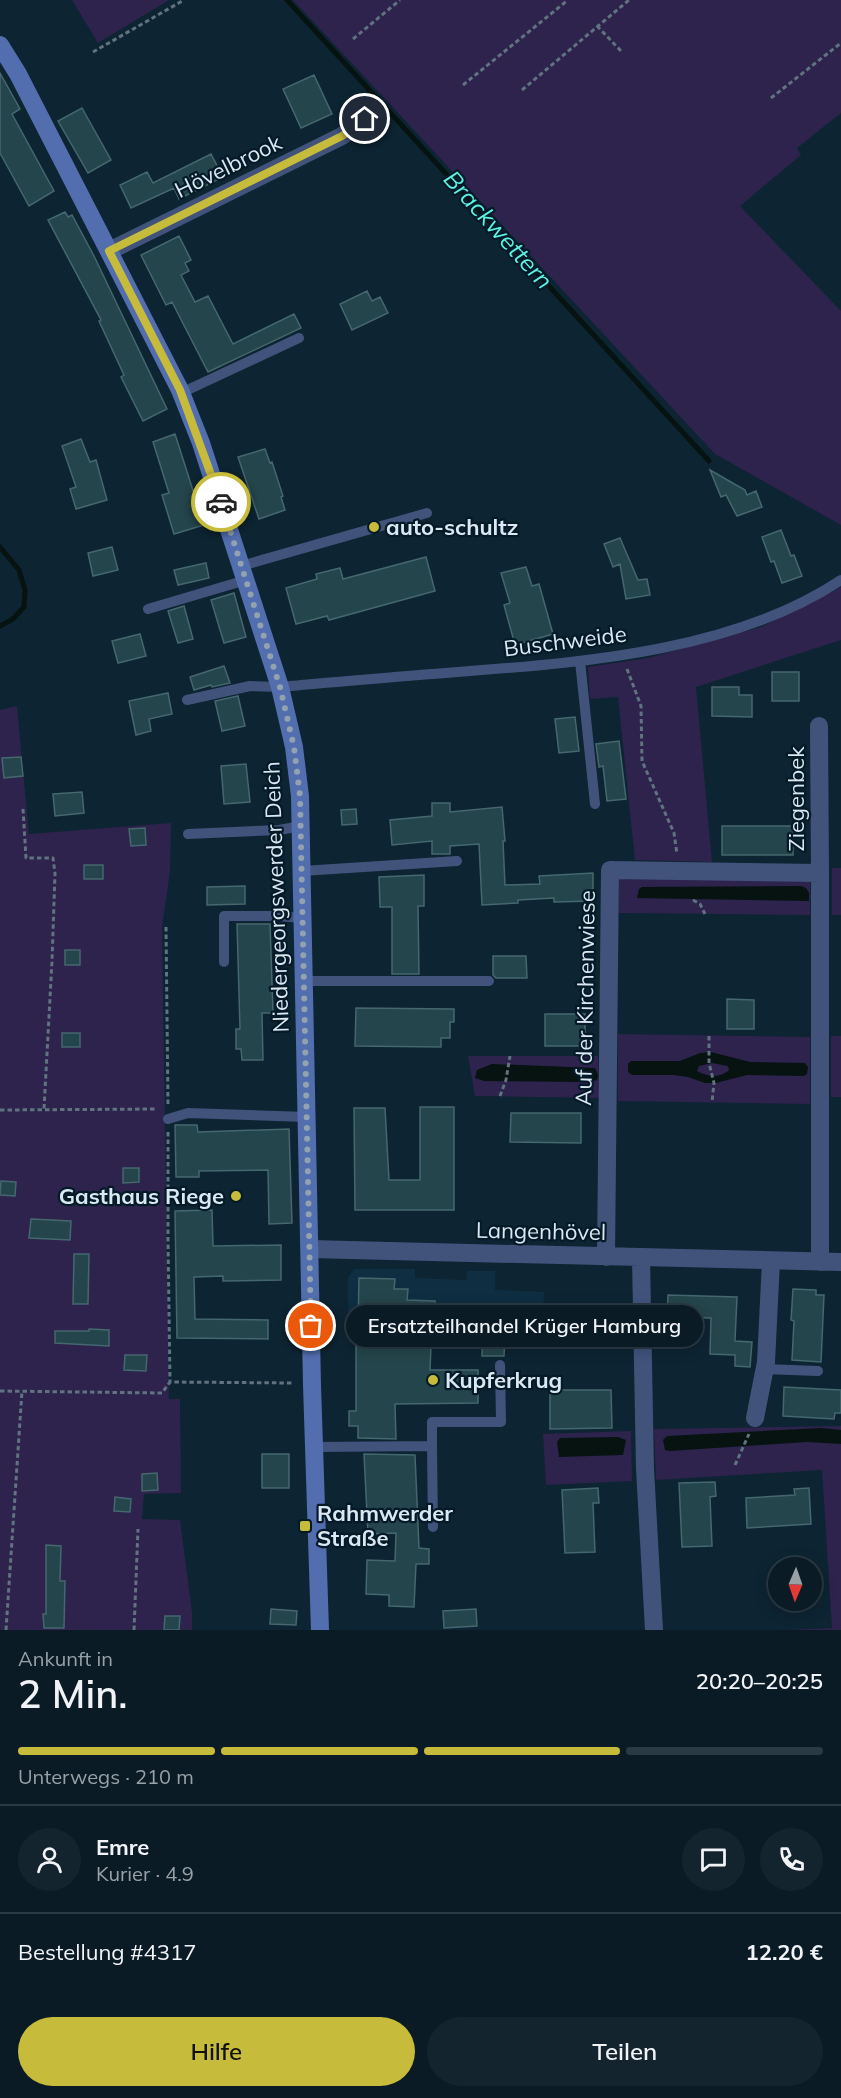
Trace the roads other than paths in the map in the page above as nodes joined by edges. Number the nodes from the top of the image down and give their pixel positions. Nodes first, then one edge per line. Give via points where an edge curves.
1 (0, 45) edge
2 (365, 119) dead end
3 (109, 251) junction
4 (299, 338) dead end
5 (181, 393) junction
6 (427, 513) dead end
7 (244, 573) junction
8 (841, 580) edge
9 (148, 609) dead end
10 (580, 661) junction
11 (280, 687) junction
12 (187, 700) dead end
13 (819, 726) dead end
14 (595, 804) dead end
15 (301, 826) junction
16 (188, 834) dead end
17 (457, 861) dead end
18 (302, 871) junction
19 (820, 873) junction
20 (303, 918) junction
21 (224, 962) dead end
22 (304, 981) junction
23 (489, 981) dead end
24 (307, 1117) junction
25 (168, 1119) road end
26 (310, 1249) junction
27 (606, 1257) junction
28 (641, 1258) junction
29 (771, 1261) junction
30 (820, 1262) junction
31 (841, 1262) edge
32 (500, 1365) dead end
33 (764, 1369) junction
34 (818, 1371) dead end
35 (752, 1425) road end
36 (432, 1446) junction
37 (314, 1447) junction
38 (433, 1527) dead end
39 (320, 1630) edge
40 (654, 1630) edge

1 - 3 street, Niedergeorgswerder Deich
2 - 3 street, Hövelbrook via 342,136
3 - 5 street, Niedergeorgswerder Deich
4 - 5 lane
5 - 7 street, Niedergeorgswerder Deich
6 - 7 lane
7 - 9 lane
7 - 11 street, Niedergeorgswerder Deich
8 - 10 lane, Buschweide via 760,621 669,646
10 - 11 lane, Buschweide
10 - 14 lane
11 - 12 lane, Buschweide via 250,686
11 - 15 street, Niedergeorgswerder Deich via 294,747
13 - 19 street, Ziegenbek
15 - 16 lane
15 - 18 street, Niedergeorgswerder Deich
17 - 18 lane
18 - 20 street, Niedergeorgswerder Deich
19 - 27 street, Auf der Kirchenwiese via 610,870
19 - 30 street
20 - 21 lane via 224,916
20 - 22 street, Niedergeorgswerder Deich
22 - 23 lane
22 - 24 street, Niedergeorgswerder Deich
24 - 25 lane via 189,1113
24 - 26 street, Niedergeorgswerder Deich
26 - 27 street, Langenhövel
26 - 37 street, Niedergeorgswerder Deich
27 - 28 street, Langenhövel
28 - 29 street, Langenhövel
28 - 40 street via 645,1469
29 - 30 street, Langenhövel
29 - 33 street
30 - 31 street, Langenhövel
32 - 36 lane via 501,1422 432,1422
33 - 34 lane
33 - 35 street
36 - 37 lane
36 - 38 lane
37 - 39 street, Niedergeorgswerder Deich

